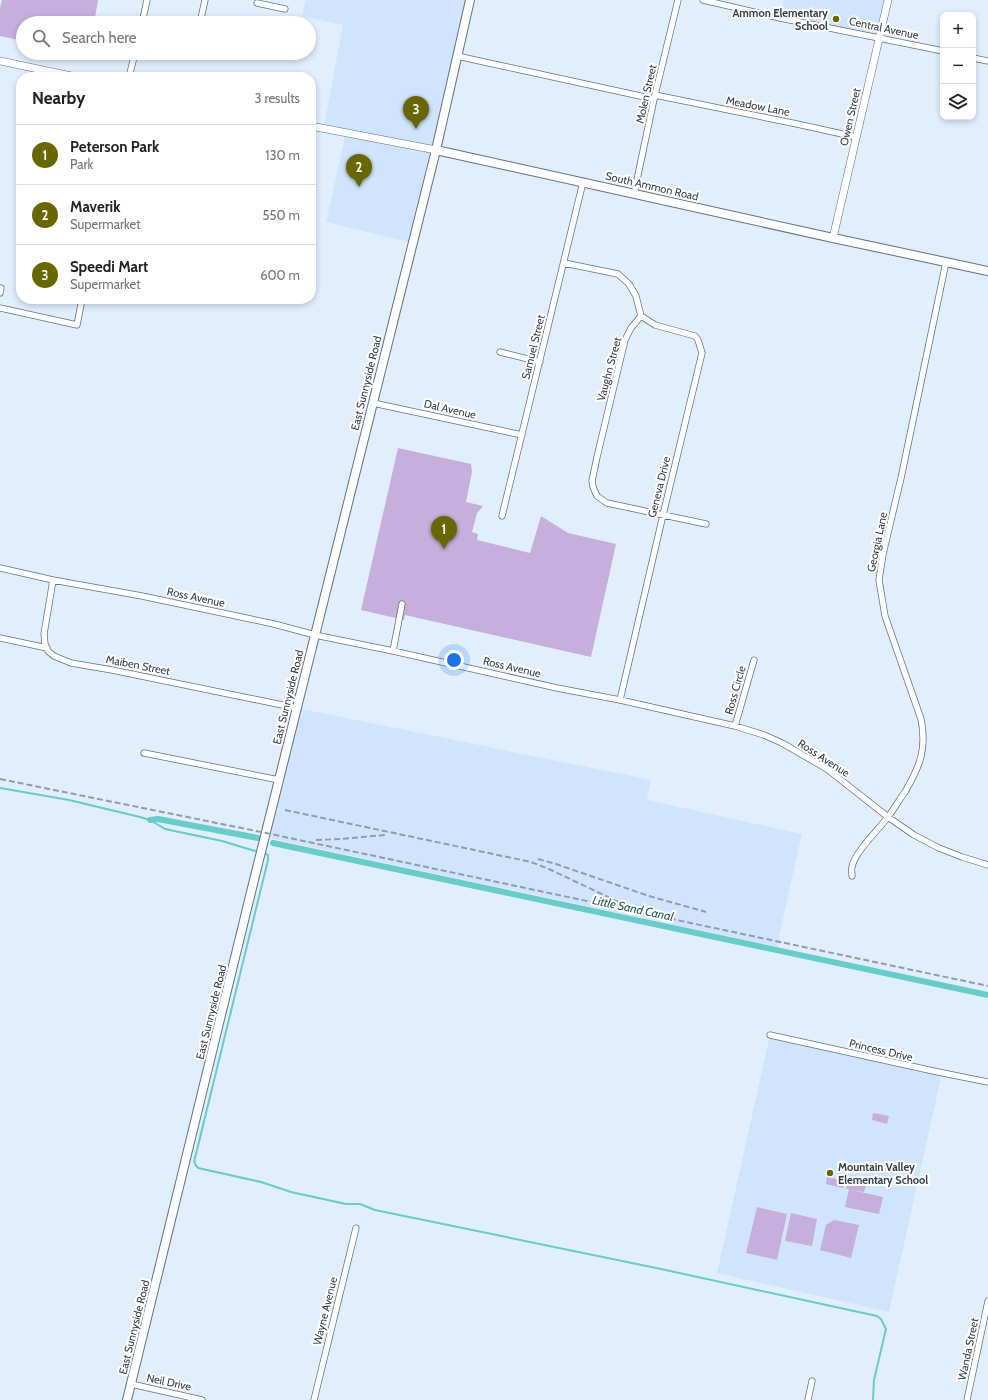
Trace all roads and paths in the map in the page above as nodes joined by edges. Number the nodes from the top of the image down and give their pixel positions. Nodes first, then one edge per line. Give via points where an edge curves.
1 (147, 0) edge
2 (205, 0) edge
3 (470, 0) edge
4 (678, 0) edge
5 (703, 0) edge
6 (888, 0) edge
7 (257, 3) dead end
8 (272, 3) edge
9 (285, 9) dead end
10 (144, 16) edge
11 (202, 16) edge
12 (880, 38) junction
13 (940, 50) edge
14 (457, 56) junction
15 (976, 59) edge
16 (133, 60) edge
17 (0, 61) edge
18 (988, 61) edge
19 (52, 72) edge
20 (130, 72) edge
21 (655, 97) junction
22 (316, 127) edge
23 (856, 137) junction
24 (436, 150) junction
25 (583, 182) junction
26 (634, 194) junction
27 (833, 238) junction
28 (946, 262) junction
29 (564, 263) junction
30 (988, 271) edge
31 (81, 304) edge
32 (0, 308) edge
33 (641, 316) junction
34 (500, 352) dead end
35 (540, 362) junction
36 (373, 403) junction
37 (522, 435) junction
38 (662, 515) junction
39 (502, 516) dead end
40 (706, 524) dead end
41 (0, 568) edge
42 (53, 580) junction
43 (402, 604) dead end
44 (315, 636) junction
45 (0, 638) edge
46 (47, 648) junction
47 (393, 651) junction
48 (754, 660) dead end
49 (620, 700) junction
50 (297, 708) junction
51 (735, 726) junction
52 (144, 753) dead end
53 (279, 780) junction
54 (888, 817) junction
55 (988, 865) edge
56 (852, 876) dead end
57 (770, 1035) dead end
58 (988, 1082) edge
59 (356, 1228) dead end
60 (988, 1301) edge
61 (812, 1381) dead end
62 (131, 1384) junction
63 (127, 1400) edge
64 (202, 1400) edge
65 (314, 1400) edge
66 (808, 1400) edge
67 (967, 1400) edge

1 - 10 street
2 - 11 street
3 - 14 main road, East Sunnyside Road
4 - 21 street, Molen Street
5 - 12 street, Central Avenue
6 - 12 street, Owen Street
7 - 8 street
8 - 9 street
12 - 13 street, Central Avenue
12 - 23 street, Owen Street
14 - 21 street, Meadow Lane
14 - 24 main road, East Sunnyside Road
15 - 18 street
16 - 20 street
17 - 19 street
21 - 23 street, Meadow Lane
21 - 26 street, Molen Street
22 - 24 street, South Ammon Road
23 - 27 street, Owen Street
24 - 25 main road, South Ammon Road
24 - 36 main road, East Sunnyside Road
25 - 26 main road, South Ammon Road
25 - 29 street, Samuel Street
26 - 27 main road, South Ammon Road
27 - 28 main road, South Ammon Road
28 - 30 main road, South Ammon Road
28 - 54 street, Georgia Lane via 880,575 885,616 920,714 924,733 919,764 914,776
29 - 33 street via 618,274 629,284 636,296
29 - 35 street, Samuel Street
31 - 32 street via 76,324
33 - 38 street, Geneva Drive via 655,325 694,336 702,353
33 - 38 street, Vaughn Street via 625,340 592,481 597,496 607,503
34 - 35 street
35 - 37 street, Samuel Street
36 - 37 street, Dal Avenue
36 - 44 main road, East Sunnyside Road
37 - 39 street, Samuel Street
38 - 40 street
38 - 49 street, Geneva Drive
41 - 42 street, Ross Avenue
42 - 44 street, Ross Avenue via 274,624
42 - 46 street via 44,634
43 - 47 street
44 - 47 street, Ross Avenue
44 - 50 main road, East Sunnyside Road
45 - 46 street
46 - 50 street, Maiben Street via 54,656 71,663
47 - 49 street, Ross Avenue
48 - 51 street, Ross Circle
49 - 51 street, Ross Avenue
50 - 53 main road, East Sunnyside Road
51 - 54 street, Ross Avenue via 782,743 827,769
52 - 53 street
53 - 62 main road, East Sunnyside Road
54 - 55 street, Ross Avenue via 938,848
54 - 56 street, Georgia Lane via 856,857 852,866
57 - 58 street, Princess Drive
59 - 65 street, Wayne Avenue
60 - 67 street, Wanda Street
61 - 66 street
62 - 63 main road, East Sunnyside Road
62 - 64 street, Neil Drive

